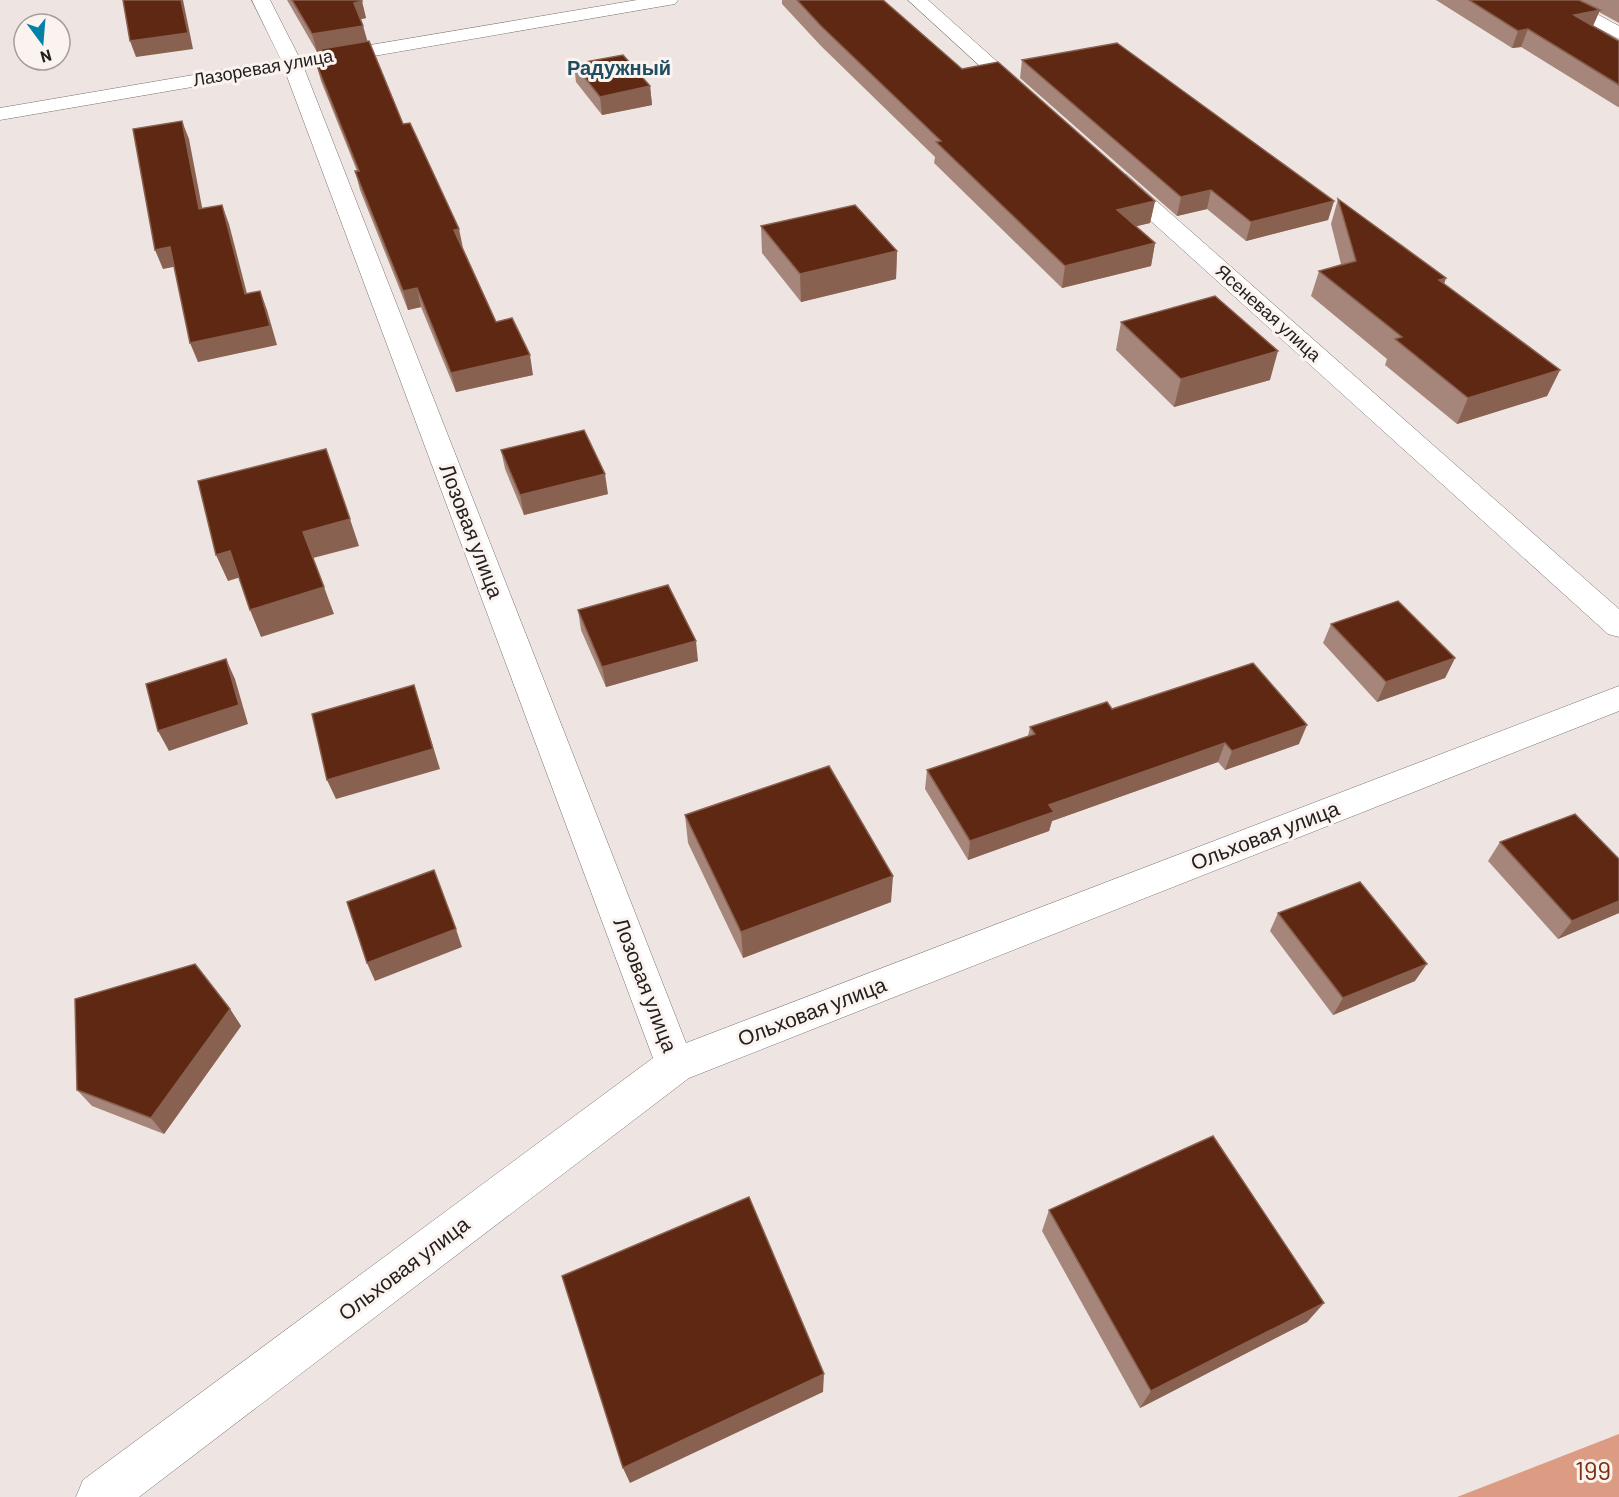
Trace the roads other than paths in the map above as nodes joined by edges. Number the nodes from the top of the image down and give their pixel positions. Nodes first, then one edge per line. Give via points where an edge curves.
1 (261, 0) edge
2 (669, 0) edge
3 (917, 0) edge
4 (1558, 0) edge
5 (1619, 33) edge
6 (292, 63) junction
7 (1041, 111) edge
8 (0, 114) edge
9 (1103, 166) edge
10 (1619, 626) edge
11 (1619, 698) edge
12 (675, 1065) junction
13 (100, 1497) edge

1 - 6 street, Лозовая улица
2 - 6 street, Лазоревая улица
3 - 7 street
4 - 5 street
6 - 8 street, Лазоревая улица
6 - 12 street, Лозовая улица
9 - 10 street, Ясеневая улица
11 - 12 street, Ольховая улица
12 - 13 street, Ольховая улица

